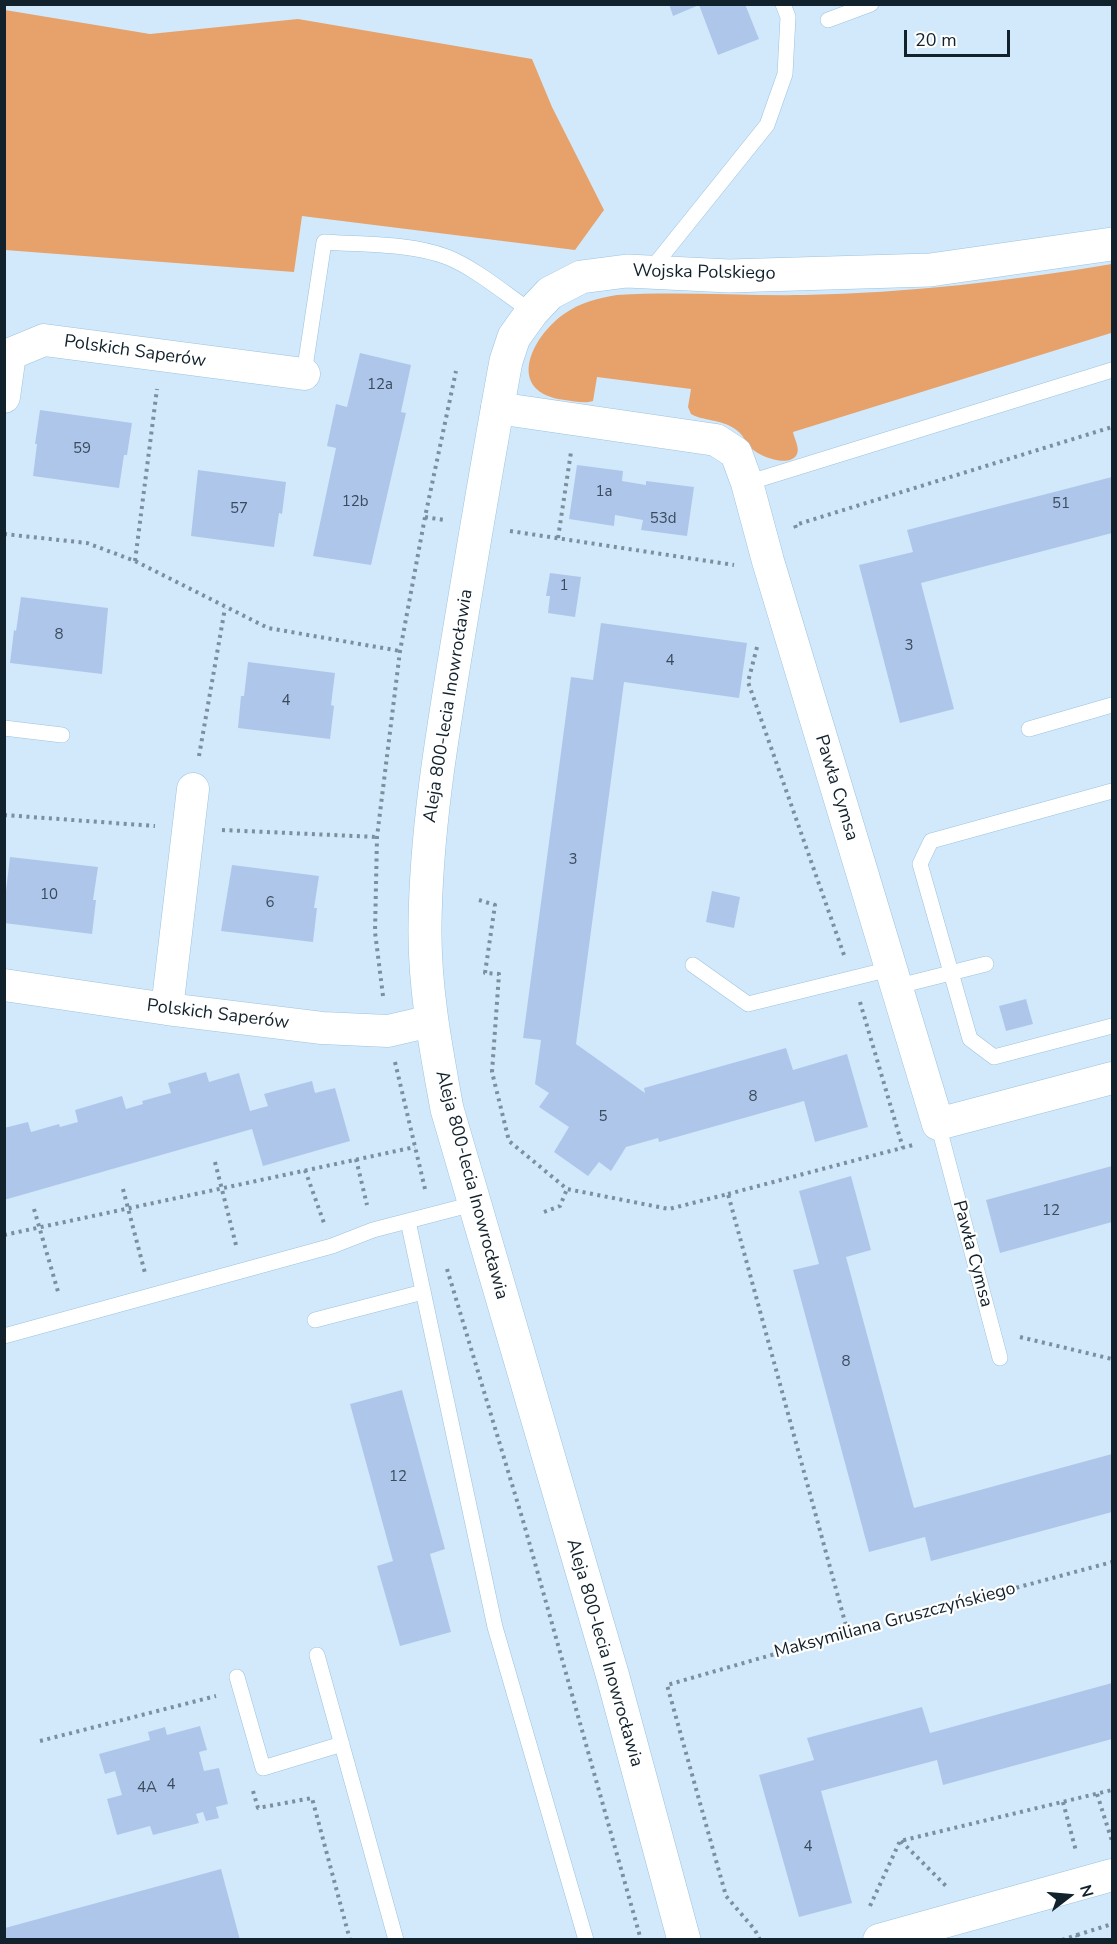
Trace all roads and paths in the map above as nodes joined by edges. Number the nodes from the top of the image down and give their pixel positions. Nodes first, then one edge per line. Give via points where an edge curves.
1 (783, 4) edge
2 (871, 4) edge
3 (828, 20) dead end
4 (1113, 244) edge
5 (649, 272) junction
6 (532, 312) junction
7 (7, 354) edge
8 (162, 355) junction
9 (1113, 370) edge
10 (304, 375) joint
11 (4, 397) edge
12 (498, 408) junction
13 (572, 451) dead end
14 (747, 483) junction
15 (4, 534) edge
16 (558, 538) dead end
17 (135, 561) junction
18 (225, 608) junction
19 (758, 642) dead end
20 (400, 651) dead end
21 (1113, 705) edge
22 (4, 728) edge
23 (1029, 729) dead end
24 (62, 735) dead end
25 (193, 789) joint
26 (1113, 791) edge
27 (479, 900) dead end
28 (986, 964) dead end
29 (693, 965) dead end
30 (952, 973) junction
31 (852, 978) junction
32 (892, 978) junction
33 (4, 986) edge
34 (167, 1009) junction
35 (431, 1021) junction
36 (1113, 1026) edge
37 (1113, 1078) edge
38 (938, 1124) junction
39 (415, 1147) dead end
40 (903, 1148) junction
41 (356, 1159) junction
42 (215, 1162) dead end
43 (305, 1170) junction
44 (223, 1188) junction
45 (123, 1189) dead end
46 (567, 1189) junction
47 (728, 1194) junction
48 (473, 1204) junction
49 (34, 1209) dead end
50 (128, 1209) junction
51 (544, 1212) dead end
52 (408, 1221) junction
53 (39, 1228) junction
54 (373, 1230) junction
55 (4, 1235) edge
56 (332, 1246) junction
57 (242, 1270) junction
58 (423, 1292) junction
59 (151, 1296) junction
60 (66, 1319) junction
61 (315, 1320) dead end
62 (992, 1331) junction
63 (4, 1336) edge
64 (1000, 1358) dead end
65 (1113, 1359) edge
66 (1113, 1562) edge
67 (848, 1633) junction
68 (317, 1655) dead end
69 (239, 1683) joint
70 (40, 1741) dead end
71 (342, 1744) junction
72 (251, 1785) dead end
73 (1113, 1790) edge
74 (1097, 1794) junction
75 (1063, 1802) junction
76 (900, 1841) junction
77 (1113, 1841) edge
78 (1098, 1879) edge
79 (868, 1910) dead end
80 (974, 1913) junction
81 (1113, 1924) edge
82 (1078, 1937) edge
83 (350, 1940) edge
84 (396, 1940) edge
85 (586, 1940) edge
86 (684, 1940) edge
87 (760, 1940) edge
88 (879, 1940) edge
89 (1062, 1940) edge

1 - 5 lane via 788,16 785,74 767,125
2 - 3 lane
4 - 5 street, Wojska Polskiego via 930,270 729,276
5 - 6 street, Wojska Polskiego via 581,277 550,293
6 - 10 lane via 448,258 415,248 324,242
6 - 12 street, Aleja 800-lecia Inowrocławia via 514,337
7 - 8 street, Polskich Saperów via 44,340
7 - 11 street, Polskich Saperów
8 - 10 street, Polskich Saperów
8 - 17 path
9 - 14 lane
12 - 14 street, Pawła Cymsa via 716,440 736,453
12 - 35 street, Aleja 800-lecia Inowrocławia via 429,838 425,927
13 - 16 path
14 - 32 street, Pawła Cymsa
15 - 17 path via 87,543
17 - 18 path
18 - 20 path via 268,628
18 - 25 path
19 - 31 path via 748,682
21 - 23 lane
22 - 24 lane
25 - 34 street
26 - 30 lane via 931,841 920,864
27 - 46 path via 495,905 485,973 499,974 492,1072 509,1141
28 - 30 lane
29 - 31 lane via 748,1004
30 - 32 lane
30 - 36 lane via 970,1039 994,1058
31 - 32 lane
31 - 40 path
32 - 38 street, Pawła Cymsa
33 - 34 street, Polskich Saperów
34 - 35 street, Polskich Saperów via 322,1028 388,1031
35 - 48 street, Aleja 800-lecia Inowrocławia via 447,1109
37 - 38 street
38 - 40 path via 918,1144
38 - 62 lane, Pawła Cymsa
39 - 41 path
40 - 47 path
41 - 43 path
41 - 54 path
42 - 44 path
43 - 44 path
43 - 56 path
44 - 50 path
44 - 57 path
45 - 50 path
46 - 47 path via 669,1209
46 - 51 path via 560,1206
47 - 67 path
48 - 52 lane
48 - 86 street, Aleja 800-lecia Inowrocławia via 613,1677
49 - 53 path
50 - 53 path
50 - 59 path
52 - 54 lane
52 - 58 lane
53 - 55 path
53 - 60 path
54 - 56 lane
56 - 57 lane
57 - 59 lane
58 - 61 lane
58 - 85 lane via 495,1627
59 - 60 lane
60 - 63 lane
62 - 64 lane, Pawła Cymsa
62 - 65 path
66 - 67 path, Maksymiliana Gruszczyńskiego
67 - 87 path, Maksymiliana Gruszczyńskiego via 667,1685 726,1896
68 - 71 lane
69 - 70 path
69 - 71 lane via 263,1768
71 - 84 lane
72 - 83 path via 258,1808 312,1798
73 - 74 path
74 - 75 path
74 - 77 path
75 - 76 path
75 - 78 path
76 - 79 path
76 - 80 path
78 - 80 street
80 - 88 street
81 - 82 path
82 - 89 path

